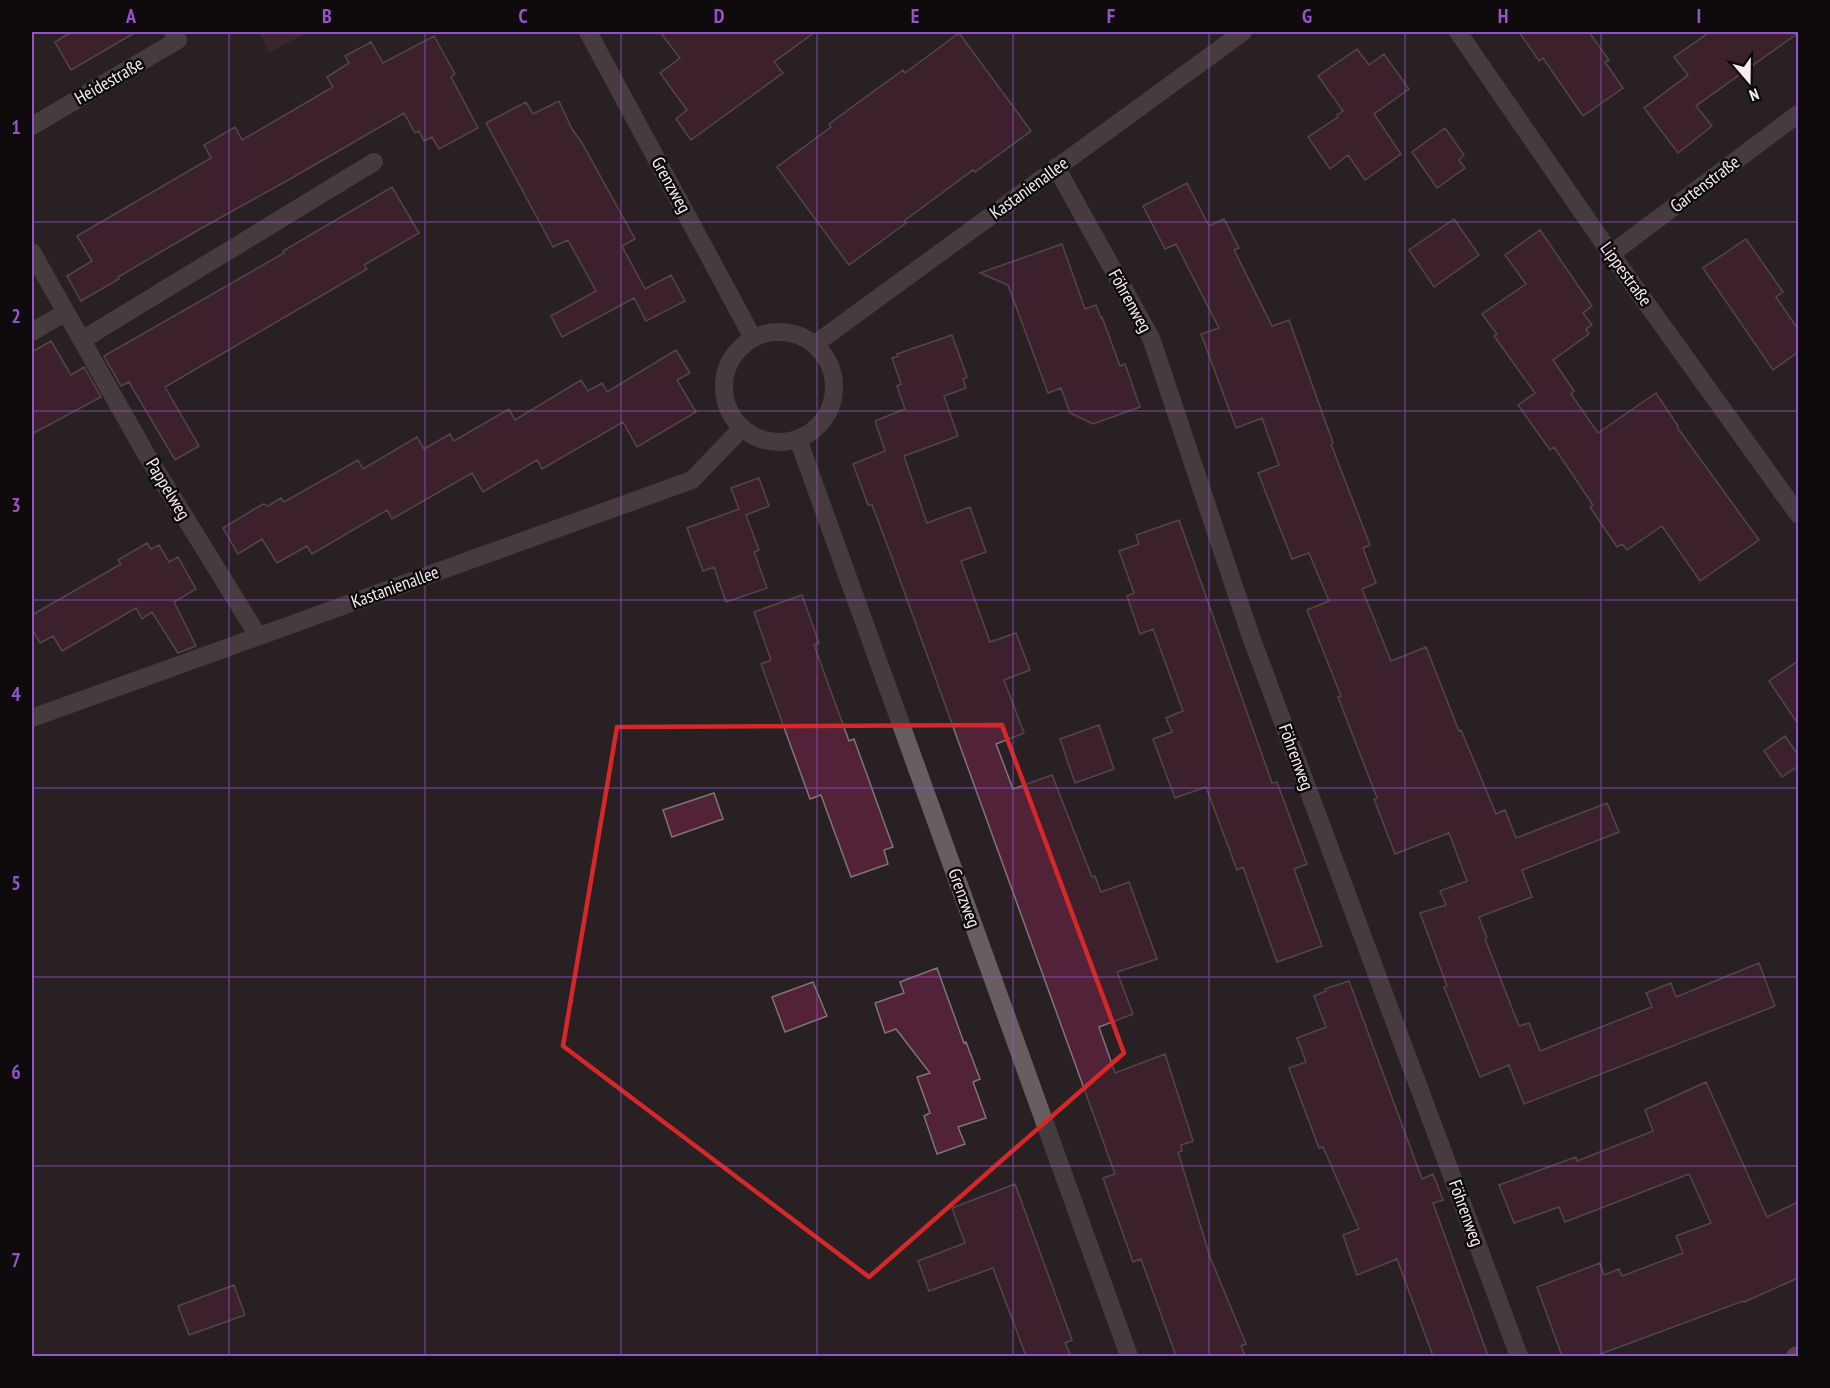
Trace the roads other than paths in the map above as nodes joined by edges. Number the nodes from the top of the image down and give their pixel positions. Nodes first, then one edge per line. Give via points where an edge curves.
1 (173, 32) edge
2 (588, 32) edge
3 (1243, 32) edge
4 (1458, 32) edge
5 (1798, 114) edge
6 (32, 126) edge
7 (374, 162) dead end
8 (1056, 167) junction
9 (32, 252) edge
10 (1611, 254) junction
11 (66, 312) junction
12 (32, 332) edge
13 (753, 338) junction
14 (82, 340) junction
15 (815, 345) junction
16 (741, 429) junction
17 (798, 439) junction
18 (1798, 514) edge
19 (258, 636) junction
20 (32, 718) edge
21 (1129, 1356) edge
22 (1519, 1356) edge

1 - 6 street, Heidestraße via 178,40
2 - 13 street, Grenzweg
3 - 8 street, Kastanienallee
4 - 10 street, Lippestraße
5 - 10 street, Gartenstraße
7 - 14 street
8 - 15 street, Kastanienallee
8 - 22 street, Föhrenweg via 1151,338 1250,634
9 - 11 street, Pappelweg
10 - 18 street, Lippestraße
11 - 12 street
11 - 14 street, Pappelweg
13 - 15 street via 783,332
13 - 16 street via 736,351 723,382 730,415
14 - 19 street, Pappelweg via 146,454
15 - 17 street via 828,360 834,377 834,397 815,430
16 - 17 street via 768,442
16 - 19 street, Kastanienallee via 692,480
17 - 21 street, Grenzweg
19 - 20 street, Kastanienallee

